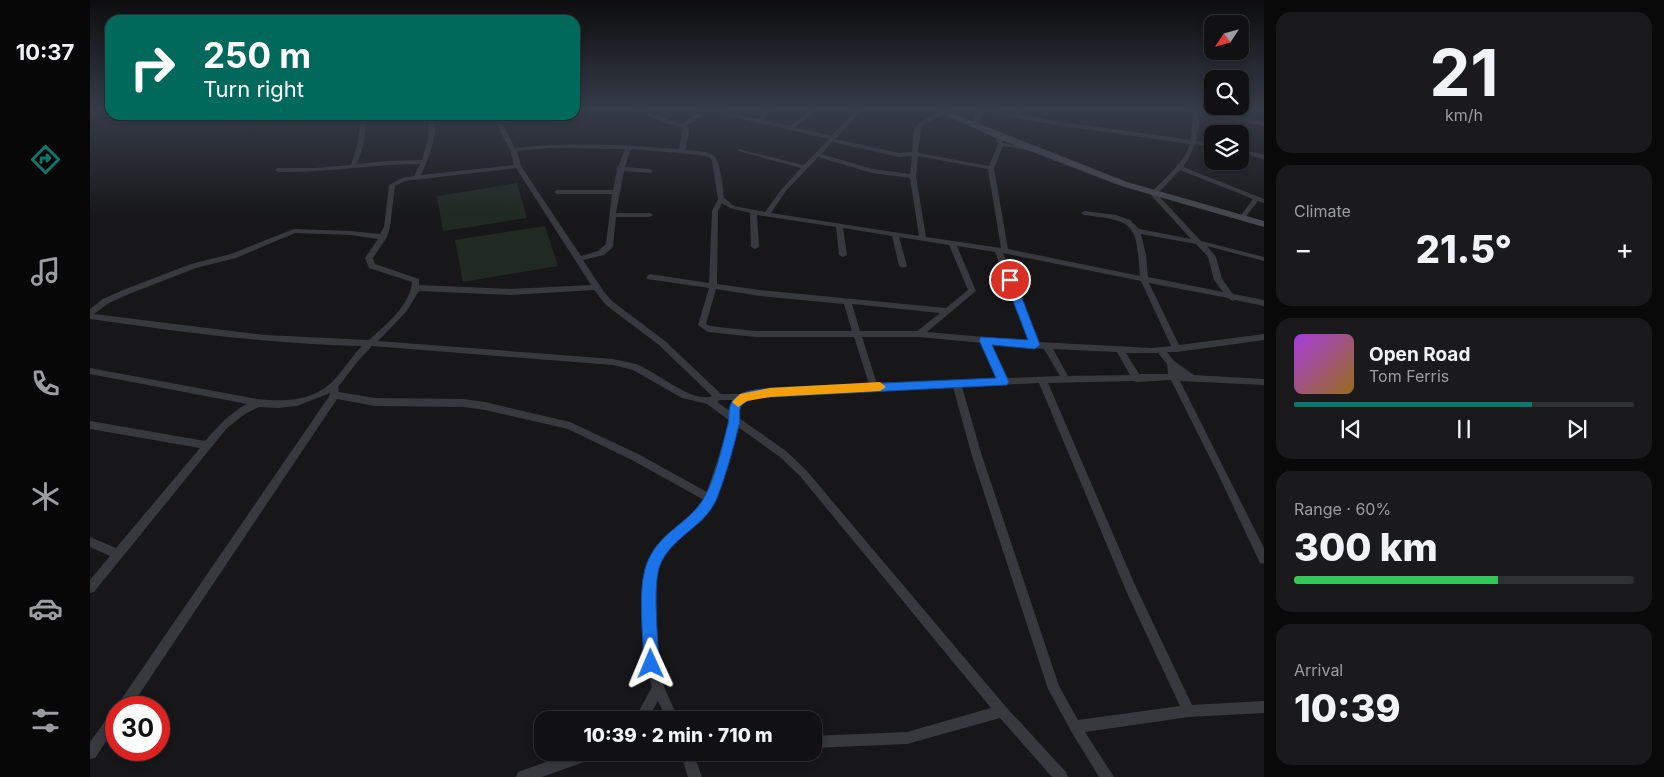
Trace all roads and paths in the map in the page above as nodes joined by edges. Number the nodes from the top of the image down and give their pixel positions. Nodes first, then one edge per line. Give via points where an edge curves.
1 (360, 146) edge
2 (429, 146) edge
3 (511, 146) edge
4 (547, 146) edge
5 (570, 146) edge
6 (683, 146) edge
7 (825, 146) edge
8 (862, 146) edge
9 (916, 146) edge
10 (997, 146) edge
11 (1022, 146) edge
12 (1193, 146) edge
13 (629, 147) junction
14 (513, 150) junction
15 (682, 150) junction
16 (740, 150) dead end
17 (1249, 153) edge
18 (818, 154) junction
19 (915, 154) junction
20 (1264, 157) edge
21 (424, 162) junction
22 (518, 166) junction
23 (353, 167) junction
24 (806, 168) junction
25 (991, 168) junction
26 (1180, 168) junction
27 (620, 169) junction
28 (278, 170) dead end
29 (650, 171) dead end
30 (913, 176) junction
31 (417, 178) junction
32 (557, 192) dead end
33 (614, 192) junction
34 (1153, 194) junction
35 (721, 199) junction
36 (1256, 199) junction
37 (1264, 201) edge
38 (752, 212) junction
39 (1084, 212) dead end
40 (767, 214) junction
41 (612, 215) junction
42 (650, 215) dead end
43 (1242, 218) junction
44 (1264, 224) edge
45 (839, 225) junction
46 (1138, 231) junction
47 (895, 233) junction
48 (383, 237) junction
49 (922, 237) junction
50 (1197, 241) junction
51 (952, 243) junction
52 (756, 247) dead end
53 (1001, 250) junction
54 (843, 255) dead end
55 (579, 259) junction
56 (1264, 259) edge
57 (903, 266) dead end
58 (650, 277) dead end
59 (1144, 279) junction
60 (596, 287) junction
61 (713, 287) junction
62 (416, 288) junction
63 (1232, 298) junction
64 (106, 301) junction
65 (847, 302) junction
66 (1261, 303) edge
67 (90, 306) edge
68 (1264, 311) edge
69 (948, 312) junction
70 (90, 315) edge
71 (856, 333) junction
72 (919, 334) junction
73 (1264, 338) edge
74 (984, 340) junction
75 (370, 343) junction
76 (1035, 345) junction
77 (1047, 346) junction
78 (1177, 349) junction
79 (1120, 350) junction
80 (1161, 351) junction
81 (1171, 363) junction
82 (90, 371) edge
83 (1174, 377) junction
84 (1137, 378) junction
85 (1192, 378) junction
86 (1042, 380) junction
87 (1066, 380) junction
88 (1003, 382) junction
89 (1264, 382) edge
90 (957, 385) junction
91 (874, 387) junction
92 (334, 390) junction
93 (744, 397) junction
94 (719, 398) junction
95 (709, 401) junction
96 (258, 403) junction
97 (735, 420) junction
98 (90, 425) edge
99 (207, 445) junction
100 (710, 499) junction
101 (90, 542) edge
102 (118, 554) junction
103 (1264, 559) edge
104 (90, 588) edge
105 (658, 688) junction
106 (130, 696) edge
107 (1264, 707) edge
108 (645, 711) edge
109 (669, 711) edge
110 (1002, 711) junction
111 (1189, 711) junction
112 (1076, 727) junction
113 (105, 731) edge
114 (822, 742) edge
115 (91, 749) edge
116 (569, 761) edge
117 (689, 761) edge
118 (523, 777) edge
119 (695, 777) edge
120 (1060, 777) edge
121 (1107, 777) edge

1 - 23 street
2 - 21 street
3 - 14 street
4 - 14 street
5 - 13 street
6 - 15 street
7 - 18 street
8 - 19 street via 899,155
9 - 19 street
10 - 25 street
11 - 34 street
12 - 26 street
13 - 15 street
13 - 27 street
14 - 22 street
15 - 35 street via 713,158
16 - 24 street
17 - 20 street
18 - 24 street
18 - 30 street via 872,171
19 - 25 street
19 - 30 street
21 - 23 street
21 - 31 street
22 - 31 street
22 - 55 street
23 - 28 street via 322,171
24 - 40 street
25 - 53 street
26 - 34 street
26 - 36 street
27 - 29 street
27 - 33 street
30 - 49 street
31 - 48 street via 392,184 390,215
32 - 33 street
33 - 41 street
34 - 43 street
34 - 50 street
35 - 38 street via 732,207
35 - 61 street via 715,211
36 - 37 street
36 - 43 street
38 - 40 street
38 - 52 street
39 - 46 street via 1130,221
40 - 45 street
41 - 42 street
41 - 55 street via 610,245 601,253
43 - 44 street
45 - 47 street
45 - 54 street
46 - 50 street
46 - 59 street
47 - 49 street
47 - 57 street
48 - 62 street via 368,258 369,263 416,281
48 - 64 street via 294,231
49 - 51 street
50 - 56 street
50 - 63 street via 1209,252 1218,280
51 - 53 street
51 - 69 street via 972,289
53 - 59 street
53 - 76 street
55 - 60 street
58 - 61 street
59 - 63 street
59 - 78 street
60 - 62 street via 511,292
60 - 94 street via 609,303 662,342
61 - 65 street
61 - 71 street via 702,325 708,329 755,334
62 - 75 street via 392,322
63 - 66 street
64 - 67 street
64 - 70 street
65 - 69 street
65 - 71 street
66 - 68 street
69 - 72 street
70 - 75 street via 262,338
71 - 72 street
71 - 91 street
72 - 74 street
73 - 78 street
74 - 76 street
74 - 88 street
75 - 92 street via 351,362
75 - 95 street via 613,362 635,367 685,396
76 - 77 street
77 - 79 street
77 - 87 street
78 - 80 street
79 - 80 street
79 - 84 street
80 - 81 street
81 - 83 street
81 - 85 street
82 - 96 street
83 - 84 street
83 - 85 street
83 - 103 street
84 - 87 street
85 - 89 street
86 - 87 street
86 - 88 street
86 - 111 street via 1127,580
88 - 90 street
90 - 91 street
90 - 112 street via 977,456 1054,689
91 - 93 street via 770,392
92 - 96 street via 283,406
92 - 100 street via 375,402 485,406 570,426 635,457
92 - 106 street
93 - 94 street
93 - 97 street via 734,408
94 - 95 street
95 - 97 street
96 - 99 street via 233,418
97 - 100 street
97 - 110 street via 783,454 803,473
98 - 99 street
99 - 102 street
100 - 105 street via 698,518 670,538 652,568 651,664
101 - 102 street
102 - 104 street
105 - 108 street
105 - 109 street
107 - 111 street
110 - 114 street via 907,738
110 - 120 street
111 - 112 street
112 - 121 street
113 - 115 street
116 - 118 street
117 - 119 street

